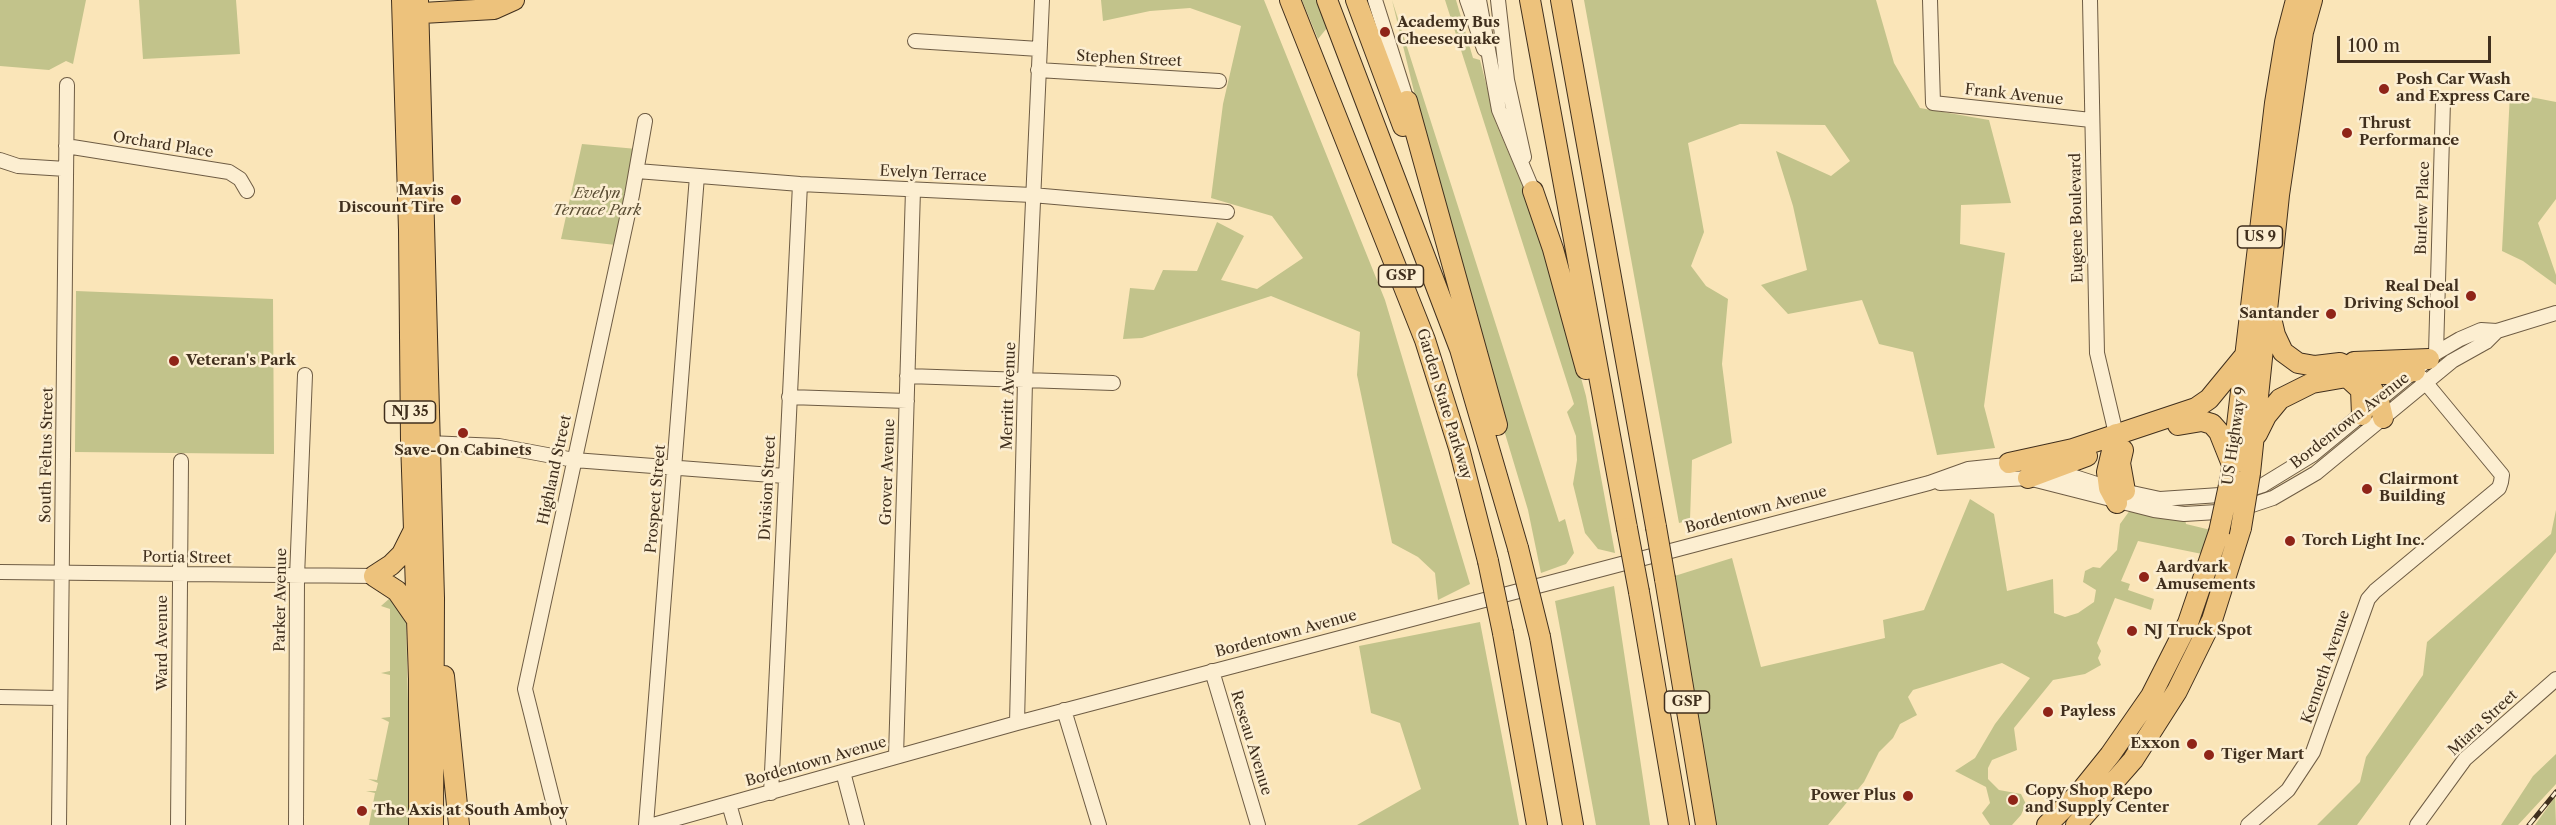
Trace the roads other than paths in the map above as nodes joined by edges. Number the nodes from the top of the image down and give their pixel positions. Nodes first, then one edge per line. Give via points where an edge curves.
1 (514, 0) edge
2 (1042, 0) edge
3 (1290, 0) edge
4 (1327, 0) edge
5 (1356, 0) edge
6 (1375, 0) edge
7 (1467, 0) edge
8 (1479, 0) edge
9 (1498, 0) edge
10 (1530, 0) edge
11 (1561, 0) edge
12 (1930, 0) edge
13 (2090, 0) edge
14 (2296, 0) edge
15 (2312, 0) edge
16 (410, 7) edge
17 (915, 41) dead end
18 (1039, 49) junction
19 (1490, 65) junction
20 (1038, 70) junction
21 (1219, 81) dead end
22 (67, 85) dead end
23 (1407, 101) joint
24 (2443, 101) dead end
25 (2091, 120) junction
26 (645, 121) dead end
27 (66, 146) junction
28 (0, 160) edge
29 (66, 169) junction
30 (637, 171) junction
31 (697, 176) junction
32 (800, 184) junction
33 (913, 189) junction
34 (1533, 190) junction
35 (247, 191) dead end
36 (1032, 195) junction
37 (1227, 212) dead end
38 (1443, 232) junction
39 (2269, 308) junction
40 (2556, 313) edge
41 (2497, 331) junction
42 (2246, 354) junction
43 (2426, 366) junction
44 (2341, 370) junction
45 (2364, 374) junction
46 (304, 375) dead end
47 (907, 376) junction
48 (1025, 381) junction
49 (1113, 383) dead end
50 (789, 397) junction
51 (907, 402) junction
52 (2381, 409) junction
53 (2362, 415) junction
54 (2118, 440) junction
55 (428, 443) junction
56 (2252, 445) junction
57 (1614, 457) junction
58 (574, 460) junction
59 (181, 461) dead end
60 (2009, 463) junction
61 (675, 467) junction
62 (2051, 470) junction
63 (2238, 472) junction
64 (784, 476) junction
65 (2028, 478) junction
66 (1929, 483) junction
67 (2117, 494) junction
68 (414, 531) junction
69 (1518, 548) junction
70 (0, 572) edge
71 (62, 573) junction
72 (180, 574) junction
73 (374, 576) junction
74 (297, 577) junction
75 (434, 598) junction
76 (417, 620) junction
77 (1212, 670) junction
78 (2556, 679) edge
79 (0, 697) edge
80 (59, 698) junction
81 (1065, 710) junction
82 (1017, 723) junction
83 (896, 756) junction
84 (843, 772) junction
85 (771, 793) junction
86 (729, 804) junction
87 (59, 825) edge
88 (178, 825) edge
89 (296, 825) edge
90 (419, 825) edge
91 (433, 825) edge
92 (459, 825) edge
93 (559, 825) edge
94 (646, 825) edge
95 (653, 825) edge
96 (735, 825) edge
97 (857, 825) edge
98 (1099, 825) edge
99 (1258, 825) edge
100 (1537, 825) edge
101 (1573, 825) edge
102 (1679, 825) edge
103 (1706, 825) edge
104 (2047, 825) edge
105 (2076, 825) edge
106 (2248, 825) edge
107 (2417, 825) edge

1 - 16 highway via 494,9
2 - 18 street
3 - 100 highway, Garden State Parkway / GSP, bridge via 1425,340 1461,457 1503,633
4 - 69 highway, Garden State Parkway / GSP via 1457,340
5 - 38 highway
6 - 23 street
7 - 19 street
8 - 19 street
9 - 34 street via 1509,91
10 - 57 highway, GSP
11 - 103 highway, GSP, bridge
12 - 25 street, Frank Avenue via 1933,103
13 - 25 street, Eugene Boulevard
14 - 42 highway, US Highway 9 / US 9 via 2275,103
15 - 39 highway, US Highway 9 / US 9 via 2303,32 2279,195
16 - 55 highway, NJ 35
16 - 68 highway, NJ 35
17 - 18 street
18 - 20 street, Merritt Avenue
19 - 34 street via 1503,124
20 - 21 street, Stephen Street
20 - 36 street, Merritt Avenue
22 - 27 street, South Feltus Street
23 - 38 highway
24 - 43 street, Burlew Place
25 - 54 street, Eugene Boulevard via 2097,353
26 - 30 street, Highland Street
27 - 29 street, South Feltus Street
27 - 35 street, Orchard Place via 229,172 240,179
28 - 29 street via 18,166
29 - 71 street, South Feltus Street
30 - 31 street, Evelyn Terrace
30 - 58 street, Highland Street
31 - 32 street, Evelyn Terrace
31 - 61 street, Prospect Street
32 - 33 street, Evelyn Terrace
32 - 50 street, Division Street
33 - 36 street, Evelyn Terrace
33 - 47 street, Grover Avenue
34 - 57 highway
36 - 37 street, Evelyn Terrace
36 - 48 street, Merritt Avenue
38 - 69 highway via 1509,468
39 - 44 highway via 2283,352 2298,363
39 - 56 highway, US Highway 9 / US 9
40 - 41 street, Bordentown Avenue
41 - 43 street, Bordentown Avenue via 2486,342 2452,361
41 - 43 street, Bordentown Avenue via 2481,330
42 - 54 highway via 2209,399 2196,408
42 - 63 highway, US Highway 9 / US 9
43 - 44 highway
43 - 45 highway via 2392,375
43 - 52 street, Bordentown Avenue
43 - 106 street, Kenneth Avenue via 2502,475 2499,488 2368,599 2313,752 2288,790
44 - 45 highway
44 - 53 highway via 2361,390
44 - 56 highway via 2280,399 2266,416
45 - 52 highway
46 - 74 street, Parker Avenue
47 - 48 street
47 - 51 street, Grover Avenue
48 - 49 street
48 - 82 street, Merritt Avenue
50 - 51 street
50 - 64 street, Division Street
51 - 83 street, Grover Avenue
52 - 53 street, Bordentown Avenue
52 - 67 street, Bordentown Avenue via 2316,473 2272,498 2234,511 2184,514
53 - 67 street, Bordentown Avenue via 2279,476 2235,494 2160,499
54 - 60 highway
54 - 62 highway
54 - 63 highway via 2202,420 2219,432
54 - 67 highway
55 - 58 street via 499,446
55 - 75 highway, NJ 35
56 - 63 highway, US Highway 9 / US 9
57 - 102 highway, GSP, bridge
58 - 61 street
58 - 93 street, Highland Street via 525,689
59 - 72 street, Ward Avenue
60 - 62 street, Bordentown Avenue
60 - 66 street, Bordentown Avenue via 1968,469
61 - 64 street
61 - 94 street, Prospect Street
62 - 65 highway
62 - 67 street, Bordentown Avenue
63 - 104 highway, US Highway 9 / US 9, bridge via 2188,623 2151,696 2081,791
63 - 105 highway, US Highway 9 / US 9, bridge via 2241,528 2212,620 2177,691 2121,776
64 - 85 street, Division Street
65 - 66 street, Bordentown Avenue
65 - 67 street, Bordentown Avenue
66 - 77 street, Bordentown Avenue
68 - 73 highway via 402,554
68 - 76 highway, NJ 35
69 - 101 highway, Garden State Parkway / GSP, bridge via 1540,637
70 - 71 street, Portia Street
71 - 72 street, Portia Street
71 - 80 street, South Feltus Street
72 - 74 street, Portia Street
72 - 88 street, Ward Avenue
73 - 74 street, Portia Street
73 - 76 highway via 397,591
74 - 89 street, Parker Avenue
75 - 91 highway, NJ 35
75 - 92 highway via 442,637
76 - 90 highway, NJ 35
77 - 81 street, Bordentown Avenue
77 - 99 street, Reseau Avenue
78 - 107 street, Miara Street via 2465,759
79 - 80 street
80 - 87 street, South Feltus Street
81 - 82 street, Bordentown Avenue
81 - 98 street
82 - 83 street, Bordentown Avenue
83 - 84 street, Bordentown Avenue
84 - 85 street, Bordentown Avenue
84 - 97 street
85 - 86 street, Bordentown Avenue
86 - 95 street, Bordentown Avenue
86 - 96 street

